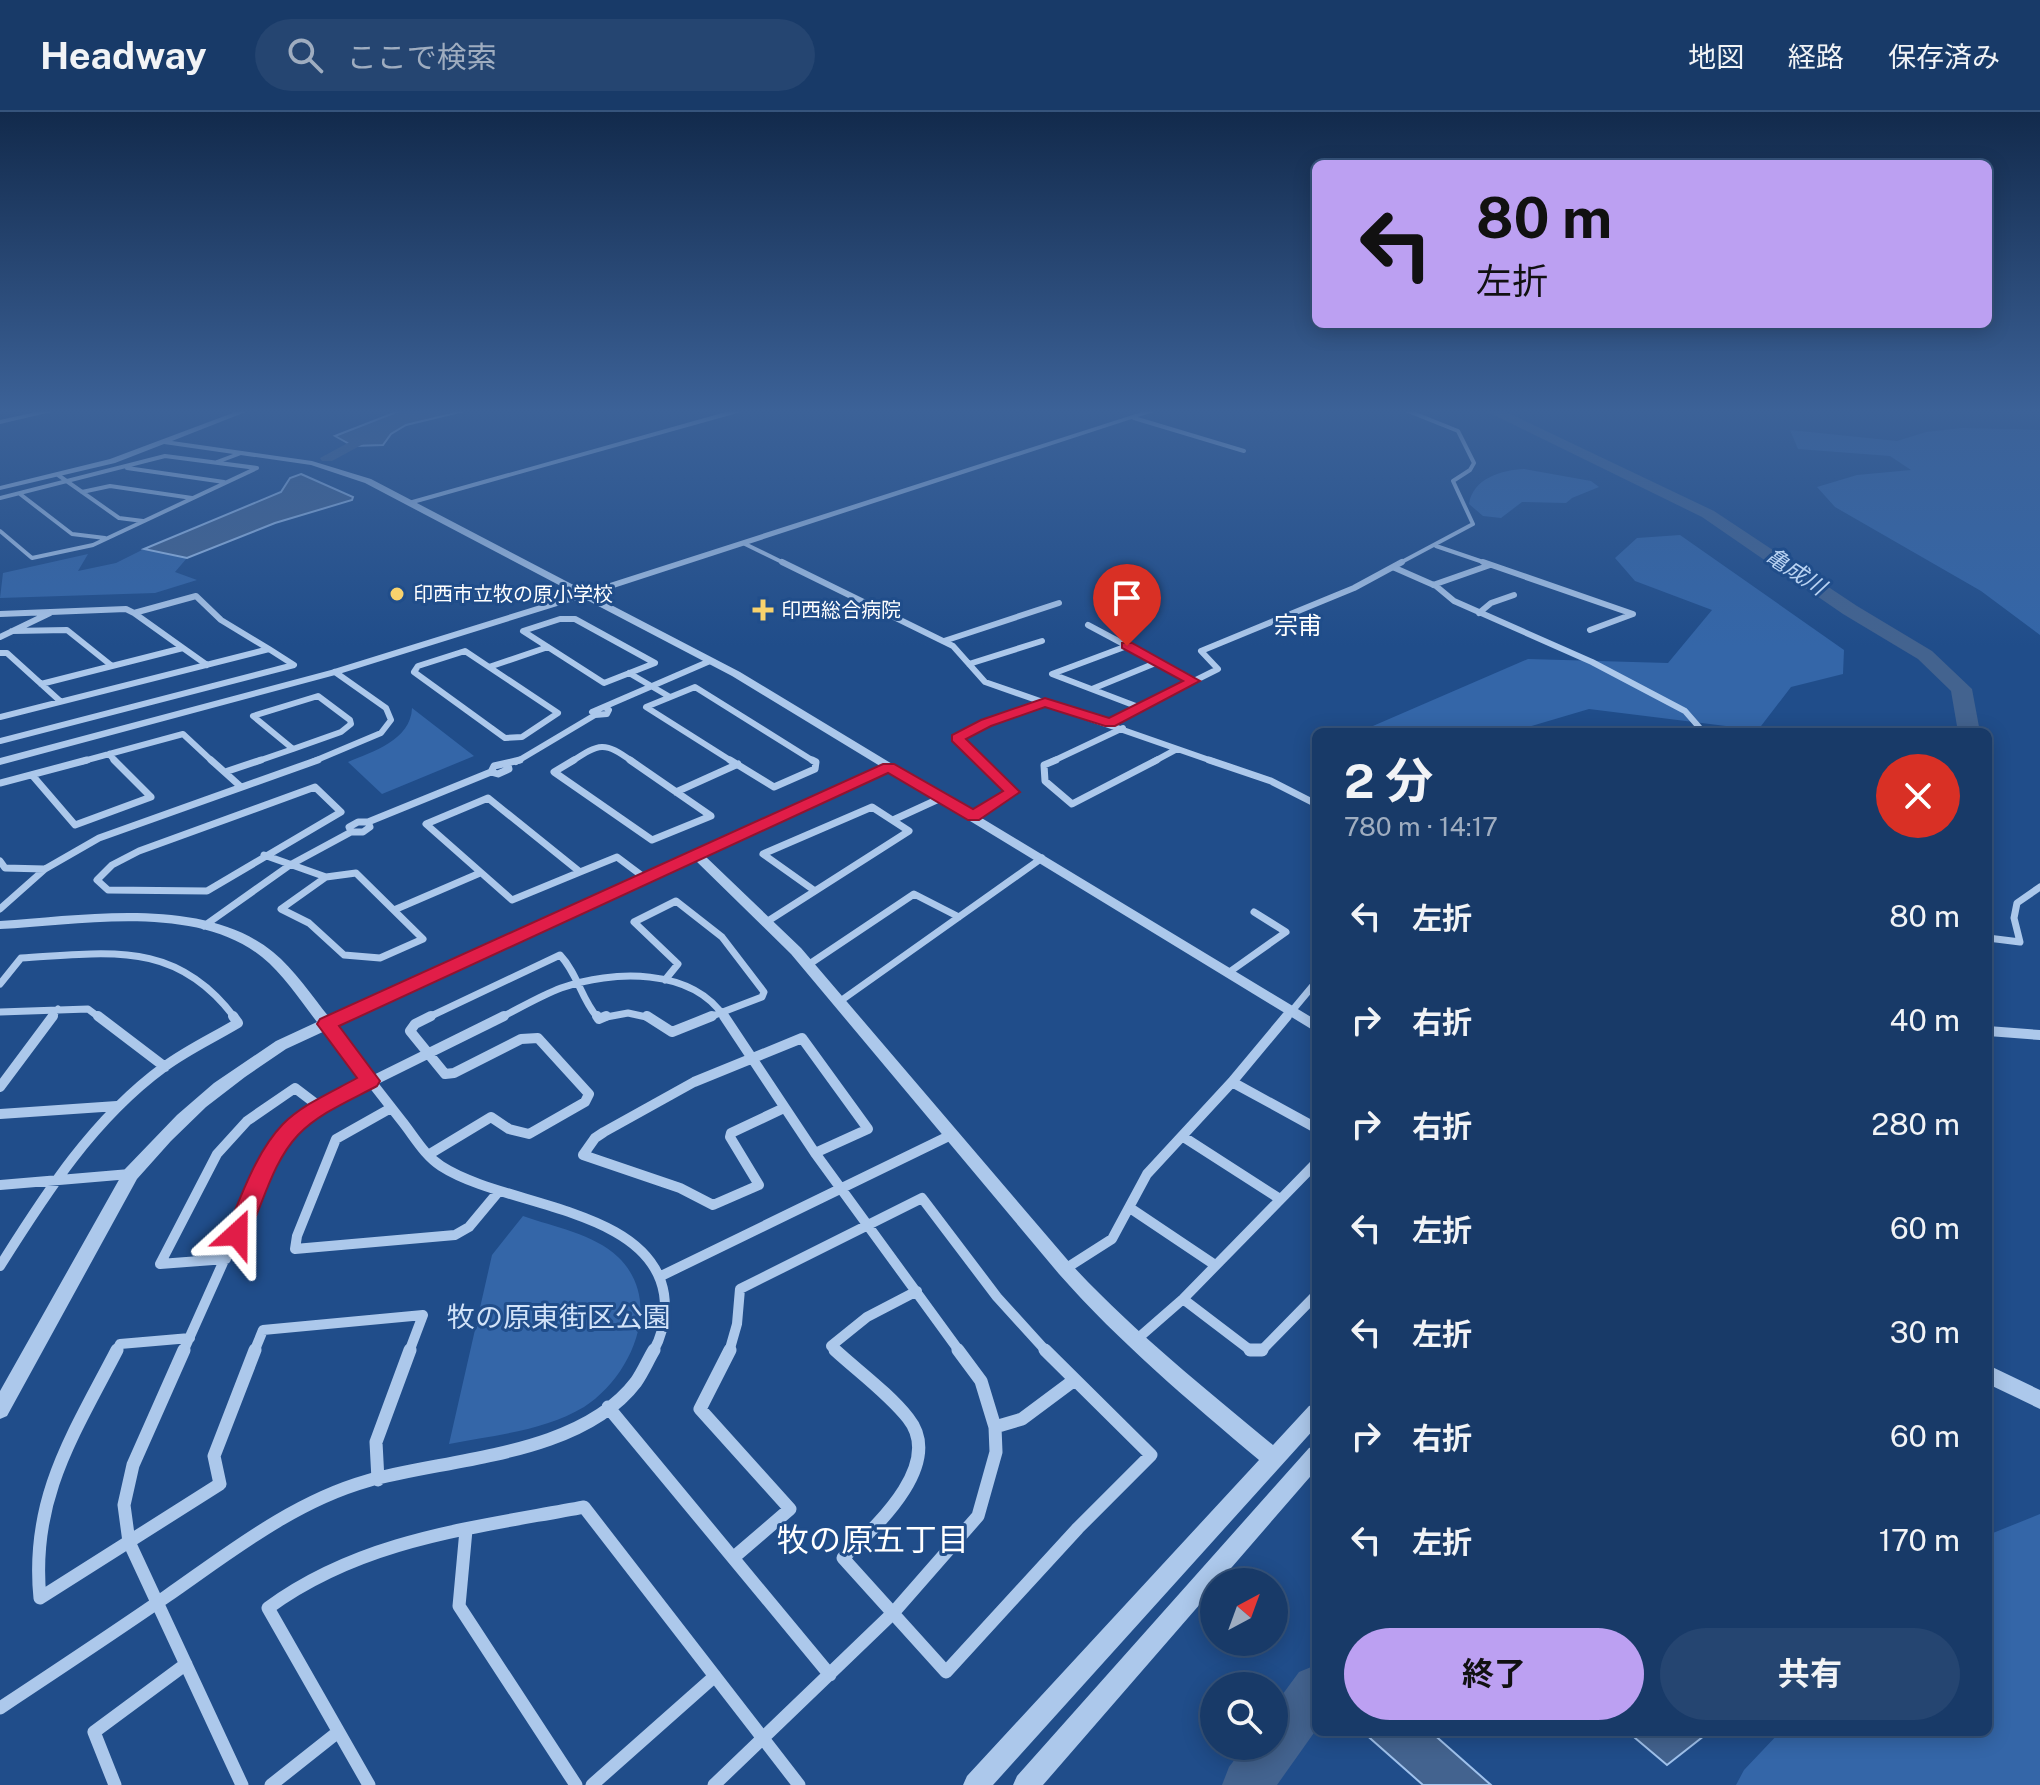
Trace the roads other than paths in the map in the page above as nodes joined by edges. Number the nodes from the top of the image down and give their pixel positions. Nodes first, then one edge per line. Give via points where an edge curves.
1 (40, 489) edge
2 (78, 489) edge
3 (96, 489) edge
4 (131, 489) edge
5 (213, 489) edge
6 (382, 489) edge
7 (459, 489) edge
8 (915, 489) edge
9 (1455, 489) edge
10 (82, 492) junction
11 (20, 494) junction
12 (0, 498) edge
13 (193, 498) junction
14 (409, 503) junction
15 (144, 521) junction
16 (0, 531) edge
17 (4, 538) edge
18 (107, 538) junction
19 (745, 544) junction
20 (1436, 546) junction
21 (1491, 565) junction
22 (1395, 568) junction
23 (1433, 585) junction
24 (581, 594) junction
25 (1514, 595) dead end
26 (1059, 603) dead end
27 (54, 611) junction
28 (134, 613) junction
29 (1479, 613) junction
30 (0, 614) edge
31 (1088, 625) dead end
32 (1590, 630) dead end
33 (12, 631) junction
34 (0, 637) edge
35 (943, 641) junction
36 (1042, 641) dead end
37 (1127, 646) junction
38 (548, 647) junction
39 (183, 648) junction
40 (269, 649) junction
41 (0, 653) edge
42 (710, 661) junction
43 (1158, 662) junction
44 (969, 664) junction
45 (207, 665) junction
46 (112, 666) junction
47 (489, 667) junction
48 (335, 672) junction
49 (629, 673) junction
50 (1193, 681) junction
51 (41, 684) junction
52 (649, 685) junction
53 (1091, 689) junction
54 (670, 697) junction
55 (60, 701) junction
56 (1045, 702) junction
57 (1141, 708) junction
58 (0, 717) edge
59 (1110, 723) junction
60 (1123, 728) junction
61 (1698, 728) edge
62 (1, 740) edge
63 (293, 749) junction
64 (1177, 749) junction
65 (109, 754) junction
66 (0, 762) edge
67 (738, 764) junction
68 (888, 767) junction
69 (225, 772) junction
70 (32, 775) junction
71 (0, 783) edge
72 (240, 786) junction
73 (676, 792) junction
74 (941, 798) junction
75 (1312, 802) edge
76 (974, 816) junction
77 (893, 820) junction
78 (264, 855) junction
79 (697, 855) junction
80 (1042, 858) junction
81 (290, 865) junction
82 (2, 867) edge
83 (45, 869) junction
84 (580, 872) junction
85 (480, 873) junction
86 (326, 877) junction
87 (645, 878) junction
88 (2040, 887) edge
89 (815, 891) junction
90 (0, 909) edge
91 (394, 910) junction
92 (1254, 912) dead end
93 (959, 917) junction
94 (768, 921) junction
95 (0, 925) edge
96 (204, 926) junction
97 (1992, 938) edge
98 (808, 965) junction
99 (1228, 973) junction
100 (665, 980) junction
101 (579, 983) junction
102 (0, 984) edge
103 (1312, 986) edge
104 (839, 1002) junction
105 (58, 1009) junction
106 (1290, 1011) junction
107 (0, 1012) edge
108 (722, 1013) junction
109 (326, 1024) junction
110 (1312, 1025) edge
111 (1992, 1031) edge
112 (2040, 1035) edge
113 (427, 1053) junction
114 (752, 1058) junction
115 (165, 1067) junction
116 (370, 1081) junction
117 (1232, 1082) junction
118 (0, 1087) edge
119 (117, 1106) junction
120 (320, 1107) junction
121 (391, 1108) junction
122 (784, 1108) junction
123 (0, 1114) edge
124 (1312, 1126) edge
125 (951, 1135) junction
126 (1182, 1136) junction
127 (815, 1153) junction
128 (428, 1155) junction
129 (1312, 1167) edge
130 (131, 1174) junction
131 (54, 1181) junction
132 (0, 1185) edge
133 (842, 1190) junction
134 (499, 1191) junction
135 (1280, 1199) junction
136 (1130, 1208) junction
137 (867, 1226) junction
138 (226, 1259) junction
139 (2, 1260) edge
140 (1215, 1265) junction
141 (1065, 1269) junction
142 (659, 1277) junction
143 (917, 1291) junction
144 (1183, 1299) junction
145 (1312, 1299) edge
146 (190, 1338) junction
147 (1136, 1340) junction
148 (1992, 1376) edge
149 (1073, 1381) junction
150 (2040, 1400) edge
151 (608, 1407) junction
152 (0, 1410) edge
153 (1312, 1417) edge
154 (995, 1427) junction
155 (1274, 1459) junction
156 (1312, 1460) edge
157 (378, 1480) junction
158 (466, 1530) junction
159 (129, 1542) junction
160 (733, 1558) junction
161 (157, 1603) junction
162 (894, 1612) junction
163 (186, 1664) junction
164 (830, 1675) junction
165 (715, 1676) junction
166 (0, 1708) edge
167 (338, 1732) junction
168 (763, 1738) junction
169 (115, 1785) edge
170 (242, 1785) edge
171 (271, 1785) edge
172 (369, 1785) edge
173 (576, 1785) edge
174 (592, 1785) edge
175 (714, 1785) edge
176 (799, 1785) edge
177 (976, 1785) edge
178 (1026, 1785) edge

1 - 11 street
2 - 10 street
3 - 10 street
4 - 13 street
5 - 13 street
6 - 14 street
7 - 14 street
8 - 19 street
9 - 20 street via 1473,524
10 - 15 street via 119,518
11 - 12 street
11 - 18 street via 72,534
13 - 15 street
14 - 24 street
15 - 18 street
16 - 17 street
17 - 18 street via 32,558
19 - 24 street
19 - 35 street
20 - 21 street
20 - 22 street
21 - 23 street
21 - 32 street via 1633,614
22 - 23 street
22 - 50 street via 1201,651 1218,669
23 - 29 street
24 - 42 street
24 - 48 street
25 - 29 street
26 - 35 street
27 - 28 street
27 - 30 street
27 - 33 street
28 - 39 street
28 - 40 street via 196,596 221,620
29 - 61 street via 1592,662 1685,711
31 - 37 street
33 - 34 street
33 - 46 street via 67,630
35 - 44 street
36 - 44 street
37 - 43 street
37 - 53 street via 1052,674
38 - 47 street
38 - 49 street via 604,683
38 - 49 street via 523,631 575,619 655,663
39 - 45 street
39 - 46 street
40 - 45 street
40 - 62 street via 294,665
41 - 51 street via 7,653
42 - 52 street
42 - 68 street
43 - 50 street
43 - 53 street
44 - 56 street via 985,682
45 - 55 street
46 - 51 street
47 - 47 street via 523,690 558,713 522,737 505,738 414,672 418,666 465,651
48 - 66 street
48 - 72 street via 386,708 391,720 387,727 356,746
49 - 52 street
50 - 57 street
51 - 55 street
52 - 54 street
52 - 81 street via 504,772 491,772 368,822 366,831 351,832
53 - 57 street
54 - 67 street via 646,707
54 - 67 street via 695,687 816,762 815,769 774,787
55 - 58 street
56 - 59 street
56 - 76 street via 957,738 1013,792
57 - 59 street
59 - 60 street
60 - 64 street
60 - 64 street via 1044,765 1045,781 1072,804
63 - 63 street via 341,732 350,720 318,696 253,716
63 - 69 street
64 - 75 street via 1271,781
65 - 69 street via 183,734
65 - 70 street
65 - 70 street via 151,797 75,825
67 - 73 street
68 - 74 street
68 - 79 street
69 - 72 street
70 - 71 street
72 - 83 street via 99,838
73 - 73 street via 711,816 652,840 554,772 594,747 611,746
74 - 76 street
74 - 77 street
76 - 80 street
77 - 89 street via 909,831
77 - 89 street via 872,807 763,854
78 - 78 street via 207,891 108,890 97,880 139,851 315,787 341,812
78 - 81 street
79 - 87 street
79 - 94 street
80 - 93 street
80 - 99 street
81 - 86 street
81 - 96 street
82 - 83 street
83 - 90 street
84 - 85 street via 512,900
84 - 85 street via 488,798 426,824
84 - 87 street via 617,857
85 - 91 street
86 - 91 street via 356,873
86 - 91 street via 281,909 309,923 344,955 380,958 423,939
87 - 109 street
88 - 97 street via 2017,903 2014,918 2020,942
89 - 94 street
92 - 99 street via 1286,932
93 - 98 street via 914,894
93 - 104 street
94 - 98 street
95 - 96 street via 143,919
96 - 109 street via 242,938 269,956
98 - 104 street
99 - 106 street
100 - 101 street via 637,975
100 - 108 street via 698,993
100 - 108 street via 678,964 634,922 676,901 722,937 764,992
101 - 108 street via 588,1008 599,1019 616,1011 642,1013 672,1032
101 - 113 street
101 - 113 street via 576,970 560,955 415,1024 410,1031
102 - 115 street via 21,958 112,954 174,964 218,994 238,1023
103 - 106 street
104 - 125 street
105 - 107 street
105 - 115 street via 98,1014
105 - 118 street
106 - 110 street
106 - 117 street
108 - 114 street
109 - 116 street
109 - 130 street via 281,1045 217,1087
111 - 112 street
113 - 116 street
113 - 128 street via 445,1074 454,1073 521,1039 538,1038 589,1094 585,1102 529,1134 491,1117
114 - 122 street
114 - 122 street via 694,1082 604,1132 583,1155 680,1188 713,1205 759,1185 731,1133
114 - 127 street via 802,1038 868,1129
115 - 119 street
116 - 120 street
116 - 121 street
117 - 124 street
117 - 126 street
119 - 123 street
119 - 131 street
120 - 138 street via 279,1144
120 - 138 street via 295,1088 247,1121 217,1154 160,1264
121 - 128 street
121 - 134 street via 336,1139 295,1249 455,1235 469,1227
122 - 127 street
125 - 133 street
125 - 141 street
126 - 135 street
126 - 136 street via 1147,1174
127 - 133 street
128 - 134 street via 456,1175
129 - 135 street
130 - 131 street
130 - 152 street
131 - 132 street
131 - 139 street
133 - 137 street
133 - 142 street
134 - 142 street via 622,1234 644,1250
135 - 140 street
136 - 140 street
136 - 141 street via 1112,1239
137 - 143 street
137 - 149 street via 922,1198 997,1297
137 - 160 street via 740,1289 733,1347 700,1409 790,1509
138 - 146 street
140 - 144 street
141 - 147 street
142 - 151 street via 666,1310 659,1341 639,1377
143 - 154 street via 981,1381
143 - 162 street via 867,1317 831,1346 910,1420 917,1434 913,1470 898,1503 843,1558
144 - 145 street via 1250,1350 1262,1350
144 - 147 street
146 - 159 street via 133,1465 124,1505
146 - 159 street via 120,1344 48,1490 36,1546 40,1598
147 - 155 street
148 - 150 street
149 - 154 street via 1022,1419
149 - 162 street via 1151,1455 946,1672
151 - 157 street via 545,1443
151 - 160 street
153 - 155 street
154 - 162 street via 996,1452 978,1516
155 - 177 street
156 - 178 street
157 - 159 street via 376,1442 423,1315 263,1330 214,1456 220,1484
157 - 161 street via 323,1496
158 - 165 street via 584,1507
158 - 167 street via 359,1557 302,1584 268,1608
158 - 173 street via 459,1606
159 - 161 street
160 - 164 street
161 - 163 street
161 - 166 street
162 - 164 street
163 - 169 street via 94,1732
163 - 170 street
164 - 168 street
165 - 168 street
165 - 174 street
167 - 171 street
167 - 172 street
168 - 175 street
168 - 176 street

